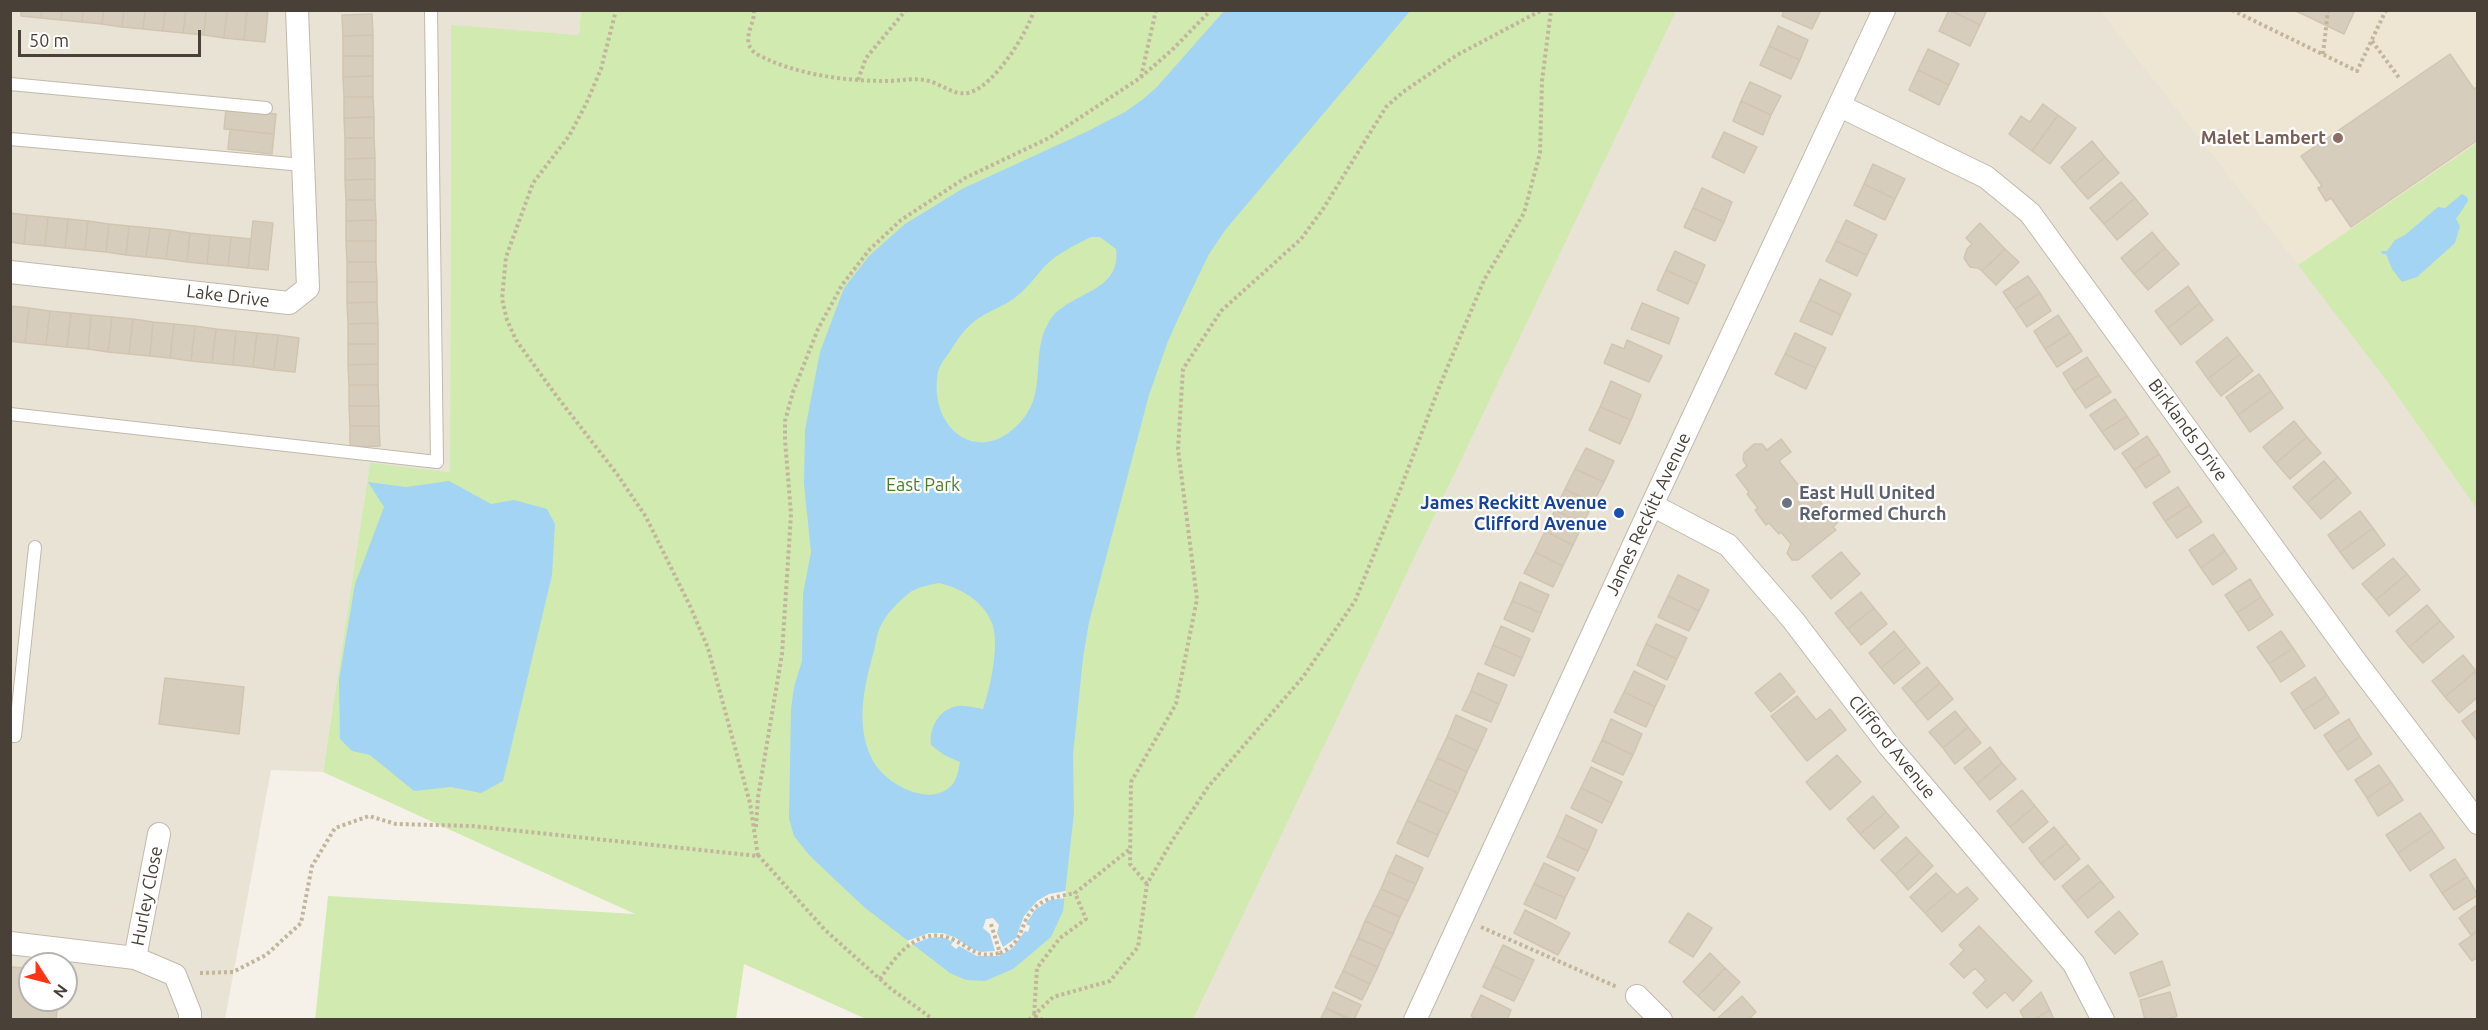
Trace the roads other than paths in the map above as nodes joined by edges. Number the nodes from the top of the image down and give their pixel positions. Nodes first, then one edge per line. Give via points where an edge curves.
1 (297, 10) edge
2 (431, 10) edge
3 (1884, 10) edge
4 (10, 84) edge
5 (1840, 106) junction
6 (266, 108) dead end
7 (10, 140) edge
8 (303, 165) junction
9 (10, 272) edge
10 (10, 414) edge
11 (1652, 505) junction
12 (35, 547) dead end
13 (10, 736) edge
14 (2478, 823) edge
15 (159, 834) dead end
16 (10, 943) edge
17 (135, 958) junction
18 (1636, 996) road end
19 (190, 1020) edge
20 (1414, 1020) edge
21 (1661, 1020) edge
22 (2103, 1020) edge

1 - 8 street, Lake Drive
2 - 10 lane via 437,462
3 - 5 street, James Reckitt Avenue
4 - 6 lane
5 - 11 street, James Reckitt Avenue
5 - 14 street, Birklands Drive via 1986,177 2030,213
7 - 8 lane
8 - 9 street, Lake Drive via 308,288 290,303
11 - 20 street, James Reckitt Avenue
11 - 22 street, Clifford Avenue via 1728,545 1779,603 1889,746 2074,963
12 - 13 lane via 15,736
15 - 17 street, Hurley Close
16 - 17 street, Hurley Close
17 - 19 street, Hurley Close via 175,975
18 - 21 street

